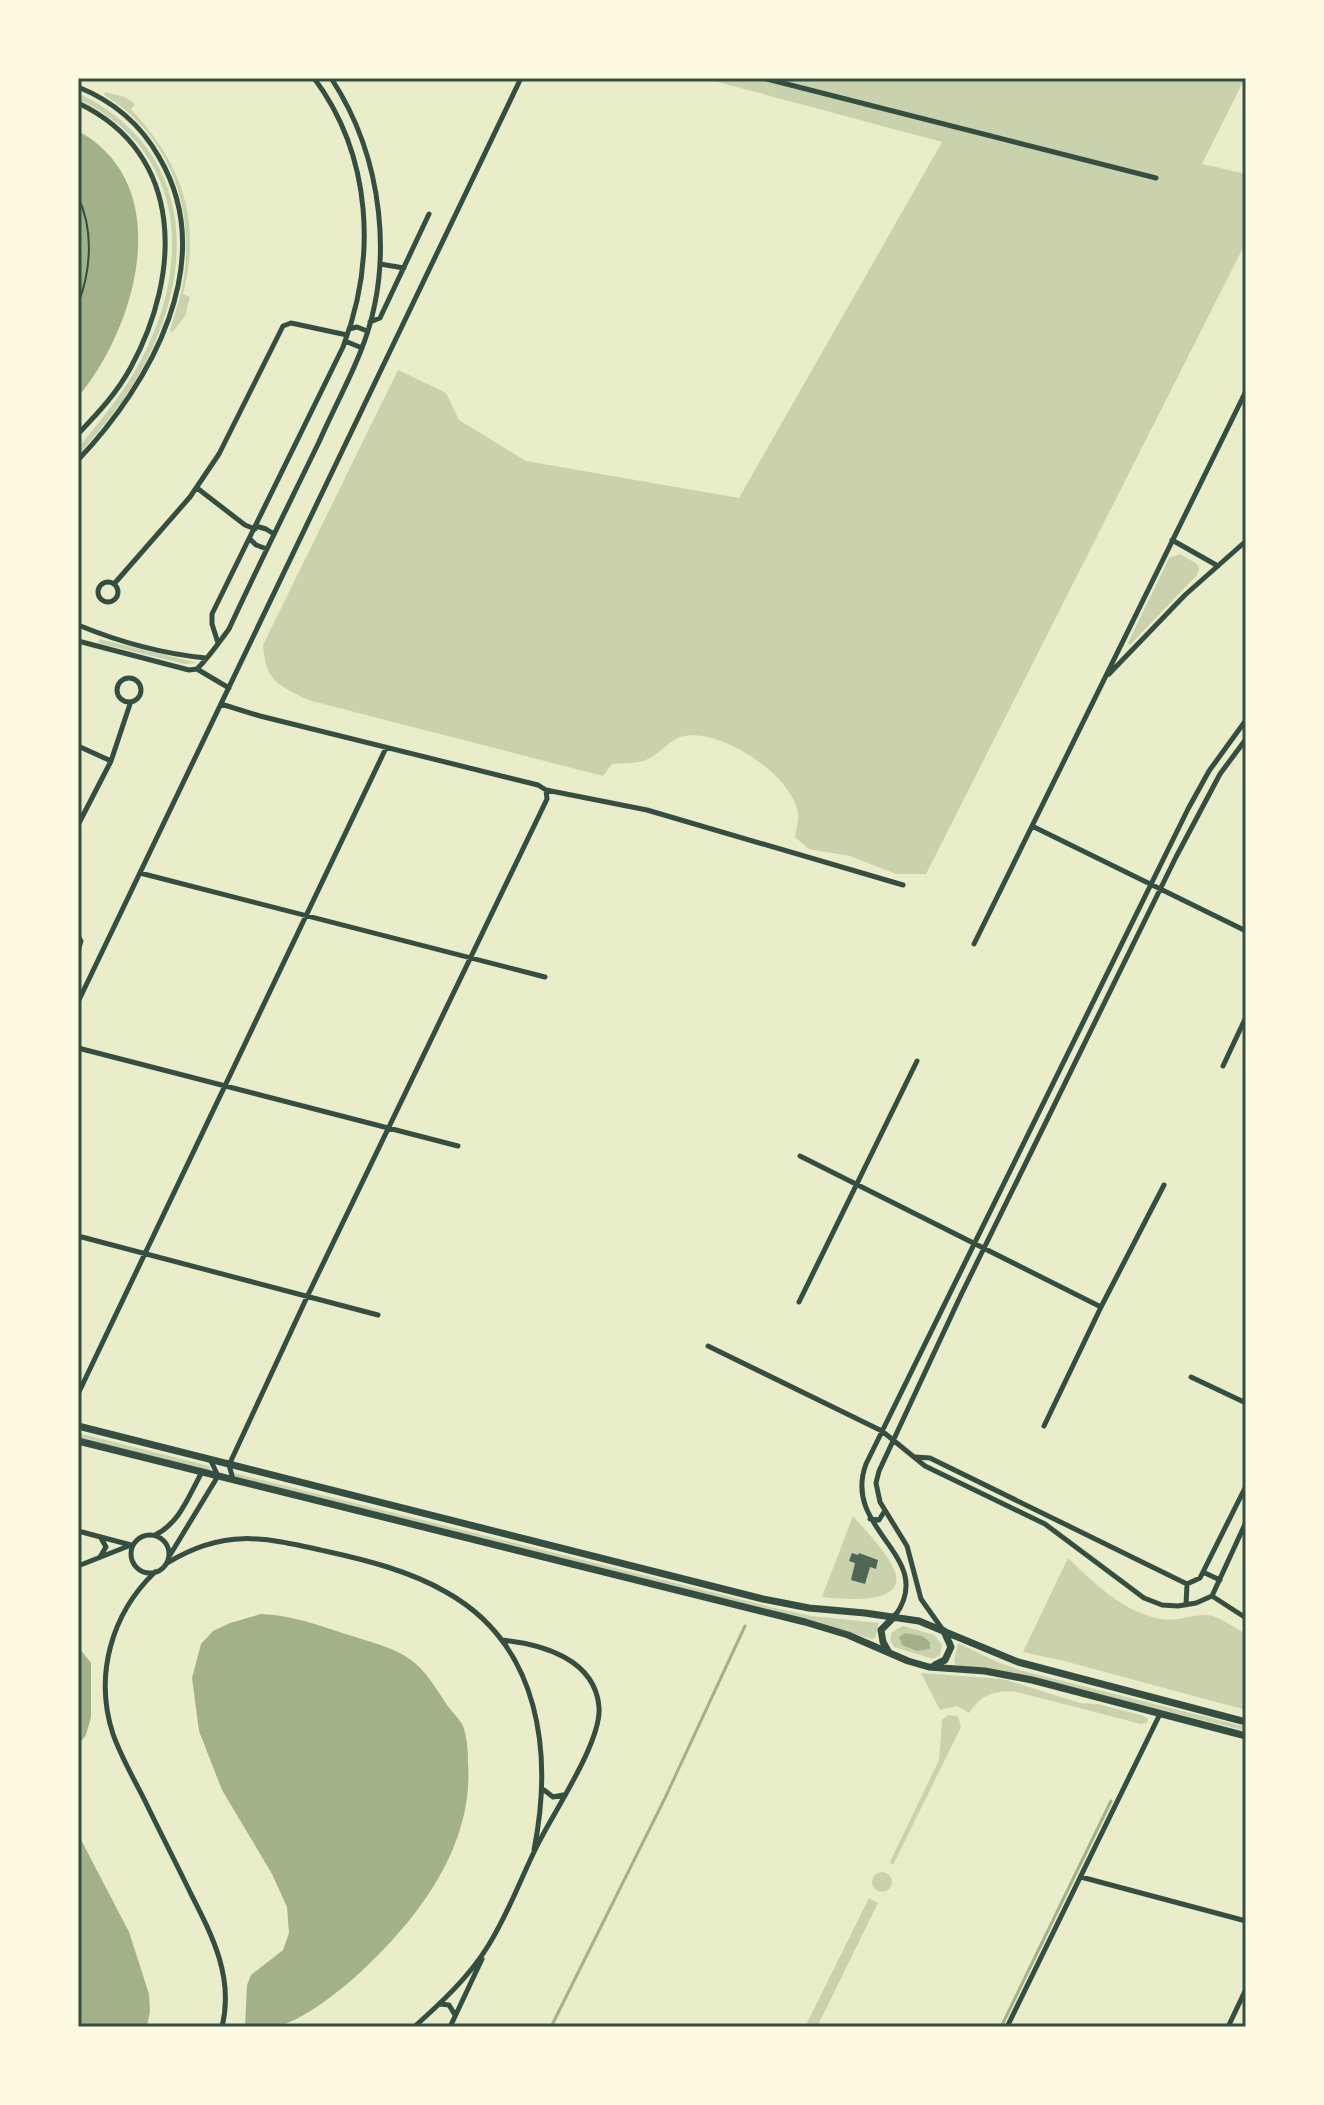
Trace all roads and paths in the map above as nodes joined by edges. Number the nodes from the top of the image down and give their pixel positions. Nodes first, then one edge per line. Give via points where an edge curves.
1 (314, 78) edge
2 (331, 78) edge
3 (521, 78) edge
4 (763, 78) edge
5 (78, 87) edge
6 (78, 103) edge
7 (1156, 178) dead end
8 (78, 197) edge
9 (429, 214) dead end
10 (380, 264) junction
11 (404, 268) junction
12 (78, 304) edge
13 (370, 322) junction
14 (367, 331) junction
15 (347, 335) junction
16 (362, 348) junction
17 (1246, 391) edge
18 (78, 434) edge
19 (78, 460) edge
20 (197, 488) junction
21 (255, 528) junction
22 (274, 534) junction
23 (250, 539) junction
24 (1172, 540) junction
25 (1246, 541) edge
26 (267, 549) junction
27 (1218, 566) junction
28 (114, 584) junction
29 (78, 625) edge
30 (92, 631) junction
31 (78, 641) edge
32 (219, 643) junction
33 (88, 645) junction
34 (206, 658) junction
35 (197, 669) junction
36 (1106, 677) junction
37 (229, 688) junction
38 (130, 704) junction
39 (221, 704) junction
40 (1246, 720) edge
41 (1246, 739) edge
42 (78, 746) edge
43 (386, 748) junction
44 (111, 761) junction
45 (546, 790) junction
46 (78, 825) edge
47 (1032, 826) junction
48 (140, 873) junction
49 (903, 885) dead end
50 (1151, 885) junction
51 (1161, 890) junction
52 (307, 915) junction
53 (1246, 931) edge
54 (78, 936) edge
55 (974, 944) dead end
56 (78, 951) edge
57 (470, 958) junction
58 (545, 977) dead end
59 (78, 1002) edge
60 (1246, 1017) edge
61 (78, 1048) edge
62 (917, 1061) dead end
63 (1063, 1063) junction
64 (1223, 1066) dead end
65 (1074, 1068) junction
66 (226, 1087) junction
67 (390, 1129) junction
68 (458, 1146) dead end
69 (800, 1156) dead end
70 (856, 1185) junction
71 (1164, 1185) dead end
72 (78, 1236) edge
73 (974, 1245) junction
74 (984, 1249) junction
75 (146, 1254) junction
76 (307, 1297) junction
77 (799, 1302) dead end
78 (1101, 1307) junction
79 (378, 1315) dead end
80 (708, 1346) dead end
81 (1191, 1377) dead end
82 (78, 1394) edge
83 (1246, 1403) edge
84 (78, 1426) edge
85 (1044, 1426) dead end
86 (882, 1431) junction
87 (892, 1439) junction
88 (78, 1441) edge
89 (913, 1457) junction
90 (211, 1461) junction
91 (229, 1465) junction
92 (202, 1472) junction
93 (218, 1476) junction
94 (233, 1479) junction
95 (1246, 1486) edge
96 (189, 1495) junction
97 (202, 1501) junction
98 (880, 1502) junction
99 (864, 1508) junction
100 (884, 1512) junction
101 (869, 1518) junction
102 (1246, 1522) edge
103 (1075, 1530) junction
104 (78, 1531) edge
105 (155, 1535) junction
106 (100, 1537) junction
107 (1070, 1544) junction
108 (132, 1545) junction
109 (100, 1557) junction
110 (168, 1559) junction
111 (78, 1566) edge
112 (914, 1571) junction
113 (155, 1572) junction
114 (1203, 1572) junction
115 (904, 1574) junction
116 (1220, 1580) junction
117 (1187, 1584) junction
118 (1212, 1596) junction
119 (1186, 1605) junction
120 (895, 1616) junction
121 (1246, 1618) edge
122 (944, 1630) junction
123 (501, 1640) junction
124 (891, 1654) junction
125 (929, 1667) junction
126 (1160, 1714) junction
127 (1246, 1722) edge
128 (1246, 1736) edge
129 (543, 1790) junction
130 (565, 1794) junction
131 (534, 1850) junction
132 (1081, 1877) junction
133 (1246, 1921) edge
134 (488, 1946) junction
135 (1246, 1989) edge
136 (439, 2004) junction
137 (455, 2017) junction
138 (222, 2027) edge
139 (414, 2027) edge
140 (450, 2027) edge
141 (1007, 2027) edge
142 (1228, 2027) edge

1 - 15 street via 347,136 362,197 364,256
2 - 10 street via 357,127 369,165 380,221
3 - 37 street
4 - 7 street
5 - 19 street via 115,105 149,141 176,193 183,239 161,341 129,399
6 - 18 street via 115,126 146,163 161,197 166,238 160,288 139,353 117,390
8 - 12 path via 89,242
9 - 11 street
10 - 11 street
10 - 13 street
11 - 13 street via 380,318
13 - 14 street
14 - 15 street via 357,327
14 - 16 street
15 - 16 street
15 - 20 street via 291,323 283,326 229,437
15 - 21 street
16 - 22 street
17 - 24 street
20 - 21 street
20 - 28 street
21 - 22 street
21 - 23 street
22 - 26 street
23 - 26 street
23 - 32 street via 212,614
24 - 27 street
24 - 36 street
25 - 27 street
26 - 32 street
27 - 36 street
28 - 28 street via 99,588 102,600 117,598
29 - 30 street
30 - 33 street
30 - 34 street
31 - 33 street
32 - 34 street
33 - 35 street
34 - 35 street
35 - 37 street
36 - 47 street
37 - 39 street
38 - 38 street via 141,690 129,678 117,690
38 - 44 street
39 - 43 street
39 - 48 street
40 - 50 street via 1209,771
41 - 51 street via 1220,774
42 - 44 street
43 - 45 street
43 - 52 street
44 - 46 street
45 - 49 street via 647,810
45 - 57 street via 547,799
47 - 50 street
47 - 55 street
48 - 52 street
48 - 59 street
50 - 51 street
50 - 63 street
51 - 53 street
51 - 65 street
52 - 57 street
52 - 66 street
54 - 56 street
57 - 58 street
57 - 67 street
60 - 64 street
61 - 66 street
62 - 70 street
63 - 65 street
63 - 73 street
65 - 74 street
66 - 67 street
66 - 75 street
67 - 68 street
67 - 76 street
69 - 70 street
70 - 73 street
70 - 77 street
71 - 78 street
72 - 75 street
73 - 74 street
73 - 86 street
74 - 78 street
74 - 87 street
75 - 76 street
75 - 82 street
76 - 79 street
76 - 91 street
78 - 85 street
80 - 86 street
81 - 83 street
84 - 90 main road
86 - 87 street
86 - 99 street via 863,1472
87 - 89 street
87 - 98 street via 877,1477
88 - 92 main road
89 - 103 street via 930,1458
89 - 107 street via 1045,1524
90 - 91 main road
90 - 93 street
91 - 94 street
91 - 120 main road via 763,1599
92 - 93 main road
92 - 96 street
93 - 94 main road
93 - 97 street
94 - 124 main road via 805,1622
95 - 114 street
96 - 97 street
96 - 105 street via 176,1519
97 - 110 street
98 - 99 street via 869,1501
98 - 100 street
99 - 101 street
100 - 101 street via 879,1520
100 - 112 street via 907,1546
101 - 115 street via 896,1553
102 - 116 street
103 - 107 street
103 - 117 street
104 - 106 street
105 - 108 street via 142,1536
105 - 110 street via 164,1540
106 - 108 street
106 - 109 street via 106,1547
107 - 119 street via 1144,1598
108 - 109 street
108 - 113 street via 130,1557 137,1569
109 - 111 street
110 - 113 street
110 - 123 street via 230,1539 268,1540 352,1557 447,1592
112 - 115 street
112 - 122 street via 921,1599
113 - 138 street via 133,1595 113,1636 105,1681 108,1713 122,1755 218,1948 226,1990
114 - 116 street
114 - 117 street
115 - 120 street via 905,1600
116 - 118 street
117 - 119 street
118 - 119 street
118 - 121 street
120 - 122 main road
120 - 124 main road via 881,1630
122 - 125 main road via 949,1654
122 - 127 main road via 1018,1662
123 - 129 street via 532,1697 541,1737
123 - 130 street via 568,1658 594,1687 599,1719
124 - 125 main road
125 - 126 main road via 1032,1680
126 - 128 main road
126 - 132 street
129 - 130 street via 553,1797
129 - 131 street
130 - 131 street
131 - 134 street
132 - 133 street
132 - 141 street
134 - 136 street
134 - 137 street
135 - 142 street
136 - 137 street via 453,2008
136 - 139 street
137 - 140 street

